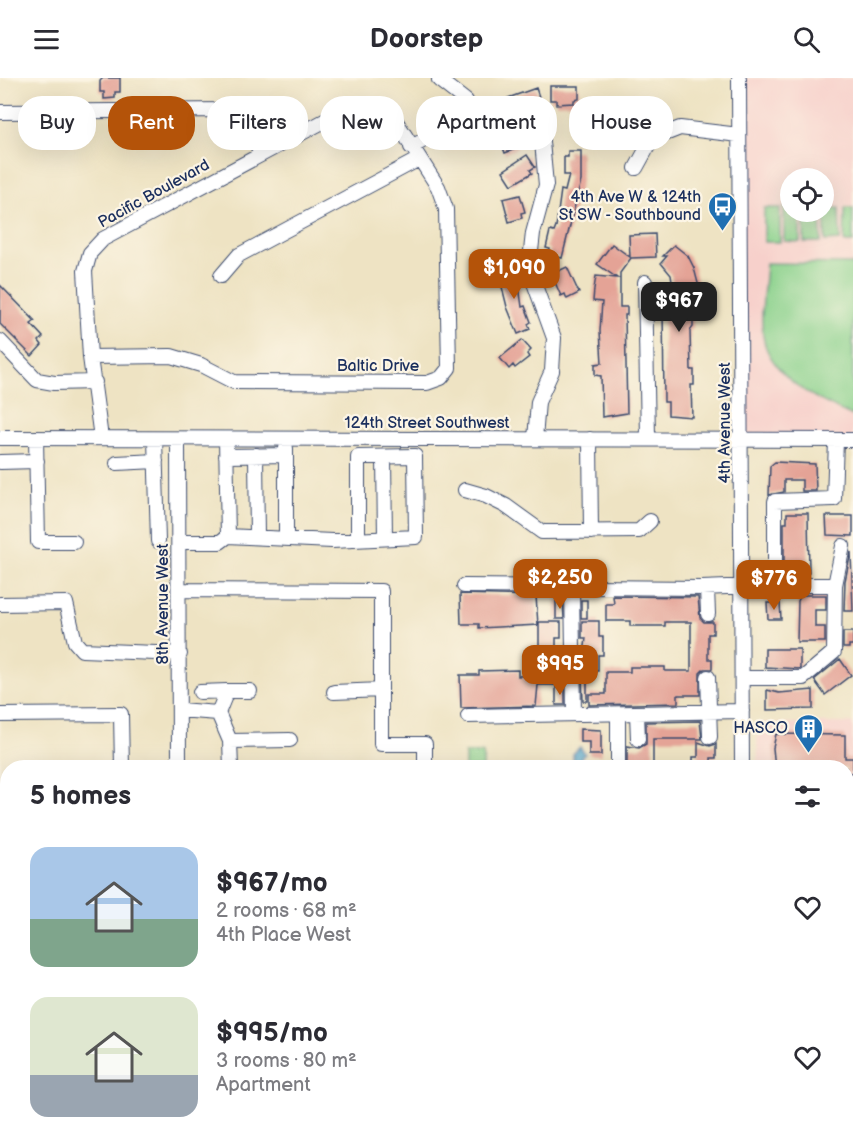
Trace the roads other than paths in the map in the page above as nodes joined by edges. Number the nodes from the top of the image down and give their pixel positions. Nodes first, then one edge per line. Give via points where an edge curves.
1 (739, 78) edge
2 (439, 80) dead end
3 (0, 112) edge
4 (739, 135) junction
5 (411, 147) junction
6 (543, 150) edge
7 (261, 154) junction
8 (419, 159) junction
9 (636, 168) dead end
10 (221, 276) dead end
11 (645, 282) dead end
12 (0, 341) edge
13 (90, 357) junction
14 (95, 382) junction
15 (0, 438) edge
16 (36, 438) junction
17 (101, 438) junction
18 (648, 438) junction
19 (741, 438) junction
20 (155, 439) junction
21 (178, 439) junction
22 (226, 439) junction
23 (287, 439) junction
24 (358, 439) junction
25 (415, 439) junction
26 (535, 439) junction
27 (590, 439) junction
28 (836, 440) junction
29 (853, 440) edge
30 (256, 455) junction
31 (286, 455) junction
32 (226, 456) junction
33 (415, 456) junction
34 (358, 457) junction
35 (384, 457) junction
36 (37, 461) junction
37 (156, 461) junction
38 (0, 462) edge
39 (117, 463) dead end
40 (465, 490) dead end
41 (650, 522) dead end
42 (591, 532) junction
43 (228, 536) junction
44 (257, 537) junction
45 (286, 537) junction
46 (358, 538) junction
47 (385, 538) junction
48 (158, 541) dead end
49 (74, 542) dead end
50 (179, 542) junction
51 (843, 546) dead end
52 (776, 585) junction
53 (835, 585) junction
54 (464, 586) dead end
55 (572, 587) junction
56 (742, 587) junction
57 (707, 588) junction
58 (179, 590) junction
59 (0, 604) edge
60 (708, 614) dead end
61 (180, 654) junction
62 (708, 677) dead end
63 (741, 678) junction
64 (381, 690) junction
65 (227, 691) junction
66 (250, 691) dead end
67 (200, 692) dead end
68 (334, 692) dead end
69 (180, 710) junction
70 (709, 711) junction
71 (741, 711) junction
72 (218, 713) junction
73 (637, 713) junction
74 (574, 714) junction
75 (618, 714) junction
76 (0, 715) edge
77 (468, 716) dead end
78 (710, 737) dead end
79 (638, 739) dead end
80 (290, 740) dead end
81 (230, 741) junction
82 (122, 760) edge
83 (179, 760) edge
84 (231, 760) edge
85 (425, 760) edge
86 (618, 760) edge
87 (742, 760) edge
88 (0, 1102) edge
89 (0, 1133) edge

1 - 4 street, 4th Avenue West
2 - 5 street via 466,101 466,113 457,123
3 - 7 street via 229,110 238,112 245,121
4 - 9 street via 680,128 652,139
4 - 19 street, 4th Avenue West
5 - 7 street, Pacific Boulevard via 392,115 382,108 361,106 343,111
5 - 8 street, Pacific Boulevard
6 - 26 street via 546,185 533,233 530,268 554,338 552,370 538,402
7 - 13 street, Pacific Boulevard via 104,239 90,253 85,272
8 - 10 street via 239,255
8 - 13 street, Baltic Drive via 438,187 446,209 448,368 441,378 427,383 234,382 201,365 171,356
11 - 18 street
12 - 14 street via 37,380
13 - 14 street, Pacific Boulevard
14 - 17 street, Pacific Boulevard
15 - 16 street, 124th Street Southwest
16 - 17 street, 124th Street Southwest
16 - 36 street
17 - 20 street, 124th Street Southwest
18 - 19 street, 124th Street Southwest
18 - 27 street, 124th Street Southwest
19 - 28 street, 124th Street Southwest
19 - 56 street, 4th Avenue West
20 - 21 street, 124th Street Southwest
20 - 37 street
21 - 22 street, 124th Street Southwest
21 - 50 street, 8th Avenue West
22 - 23 street, 124th Street Southwest
22 - 32 street
23 - 24 street, 124th Street Southwest
23 - 31 street
24 - 25 street, 124th Street Southwest
24 - 34 street
25 - 26 street, 124th Street Southwest
25 - 33 street
26 - 27 street, 124th Street Southwest
27 - 42 street
28 - 29 street, 124th Street Southwest
28 - 52 street via 834,499 775,501
30 - 31 street
30 - 32 street
30 - 44 street
31 - 45 street
32 - 43 street
33 - 35 street
33 - 47 street via 416,537
34 - 35 street
34 - 46 street
35 - 47 street
36 - 38 street
36 - 49 street via 38,542
37 - 39 street
37 - 48 street
40 - 42 street via 486,496 542,532
41 - 42 street via 639,531
43 - 44 street
43 - 50 street via 220,542
44 - 45 street
45 - 46 street via 332,541
46 - 47 street
50 - 58 street, 8th Avenue West
51 - 53 street
52 - 53 street
52 - 56 street
53 - 63 street via 834,652 803,678
54 - 55 street
55 - 57 street
55 - 74 street
56 - 57 street
56 - 63 street, 4th Avenue West
57 - 60 street
58 - 61 street, 8th Avenue West
58 - 64 street via 381,591
59 - 61 street via 66,603 75,642 82,650
61 - 69 street, 8th Avenue West
62 - 70 street
63 - 71 street, 4th Avenue West
64 - 68 street
64 - 85 street via 381,744 425,744
65 - 66 street
65 - 67 street
65 - 72 street
69 - 72 street
69 - 83 street, 8th Avenue West
70 - 71 street
70 - 73 street
70 - 78 street
71 - 87 street, 4th Avenue West
72 - 81 street
73 - 75 street
73 - 79 street
74 - 75 street
74 - 77 street
75 - 86 street
76 - 82 street via 121,714
80 - 81 street
81 - 84 street
88 - 89 street

